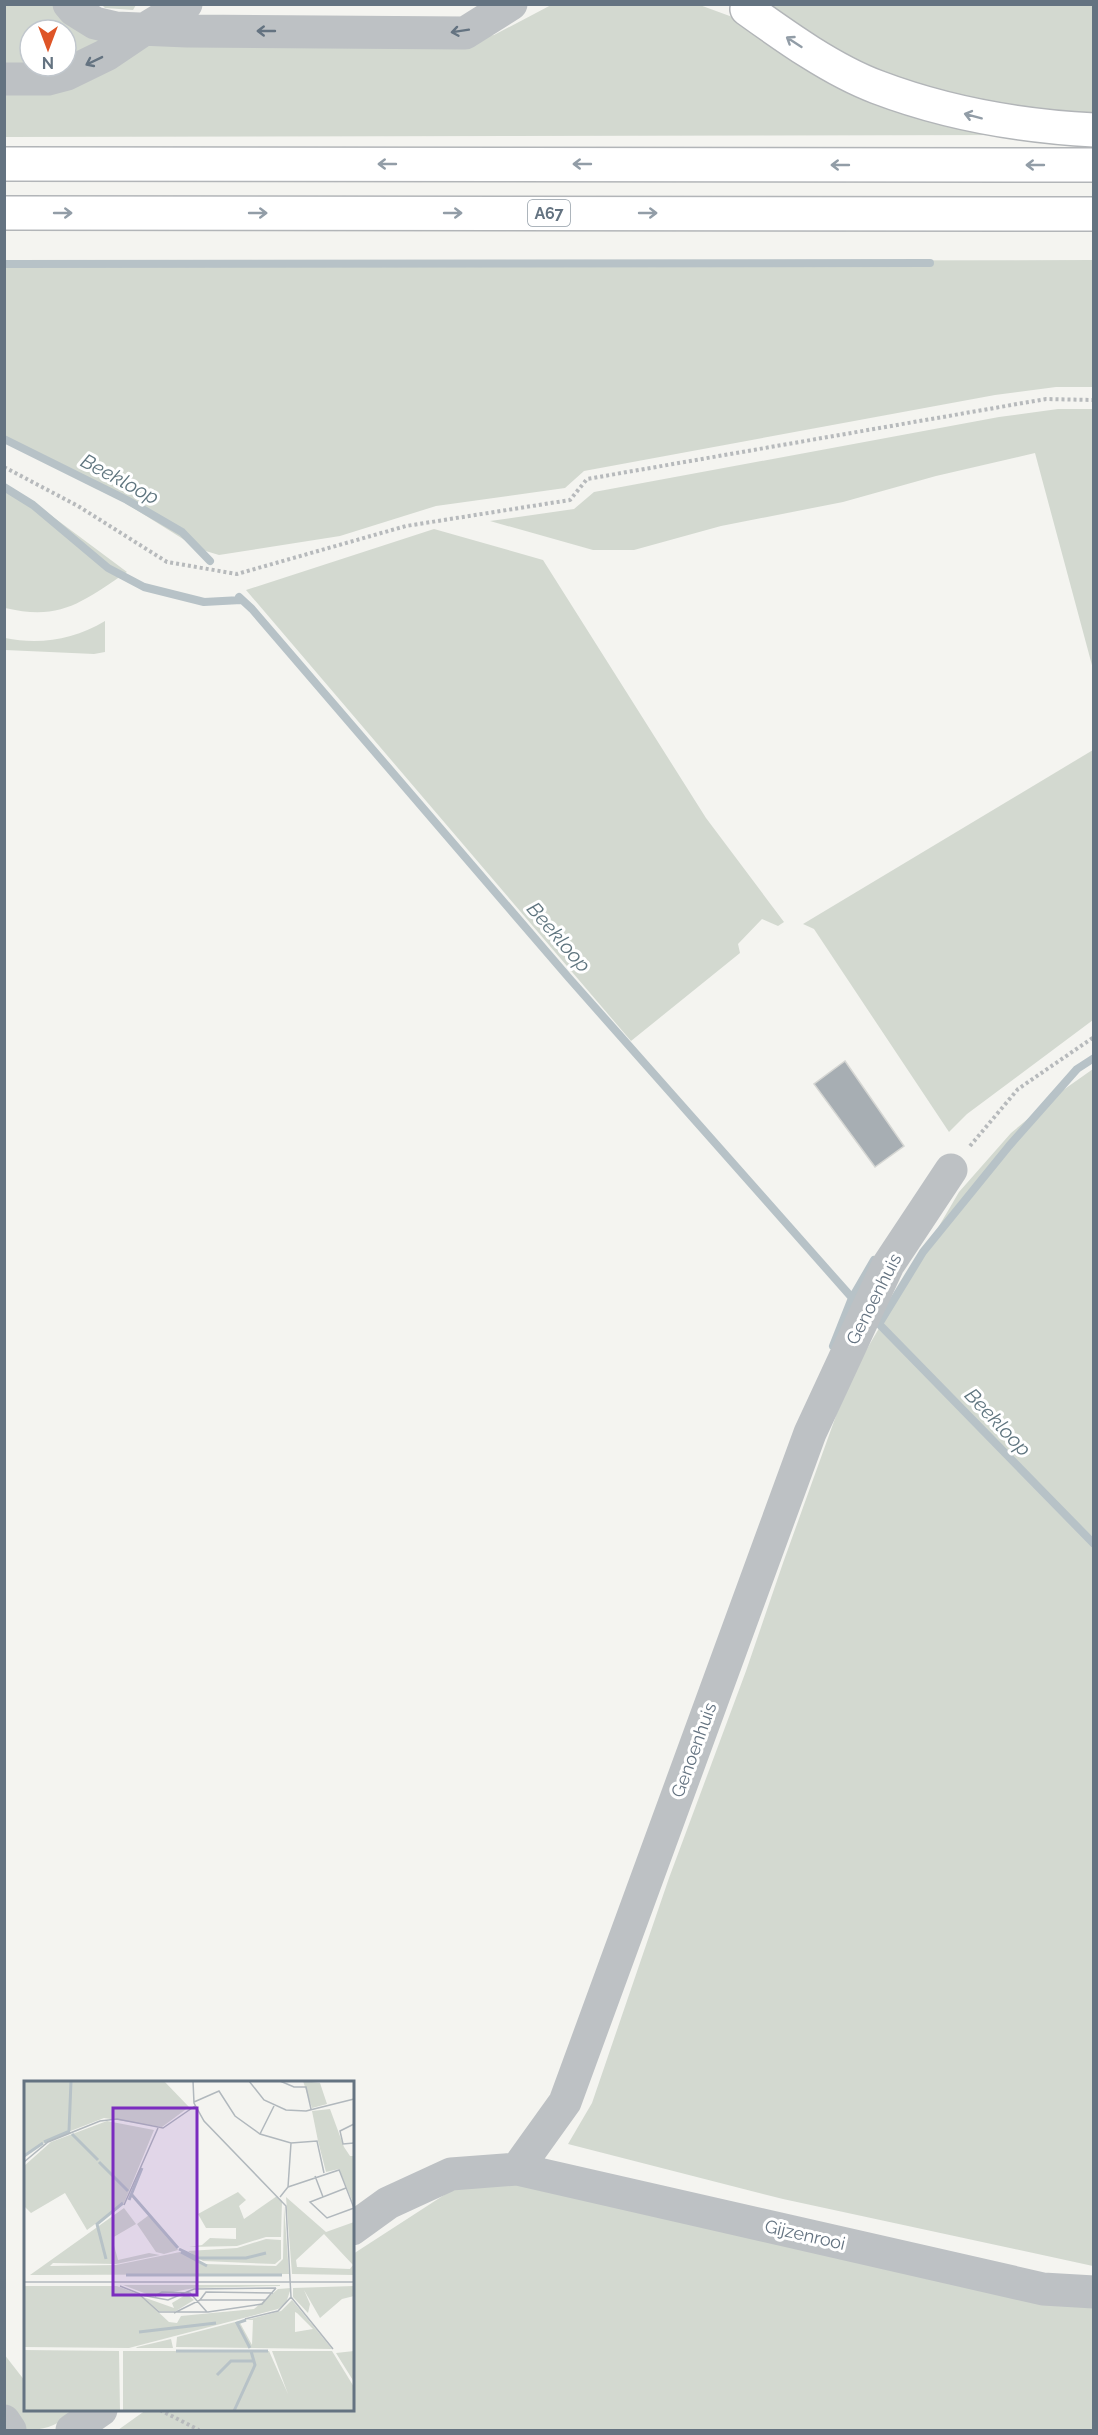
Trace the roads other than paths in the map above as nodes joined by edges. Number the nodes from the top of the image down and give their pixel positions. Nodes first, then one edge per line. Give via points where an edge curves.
1 (69, 4) edge
2 (186, 4) edge
3 (511, 4) edge
4 (743, 6) edge
5 (372, 18) edge
6 (143, 30) junction
7 (4, 79) edge
8 (1094, 130) edge
9 (4, 164) edge
10 (1094, 165) edge
11 (4, 213) edge
12 (1094, 214) edge
13 (951, 1170) road end
14 (517, 2169) junction
15 (354, 2228) edge
16 (1094, 2292) edge
17 (98, 2411) edge
18 (4, 2421) edge
19 (10, 2430) edge
20 (72, 2430) edge

1 - 6 street via 95,23
2 - 6 street
3 -> 5 street via 465,33
8 -> 4 highway via 978,118 876,87 813,54
5 -> 6 street
6 -> 7 street via 68,74 48,79
10 -> 9 highway
11 -> 12 highway, A67
13 - 14 street, Genoenhuis via 888,1265 810,1433 565,2102
14 - 15 street via 451,2174 388,2203
14 - 16 street, Gijzenrooi via 1043,2289
17 - 20 street
18 - 19 street

